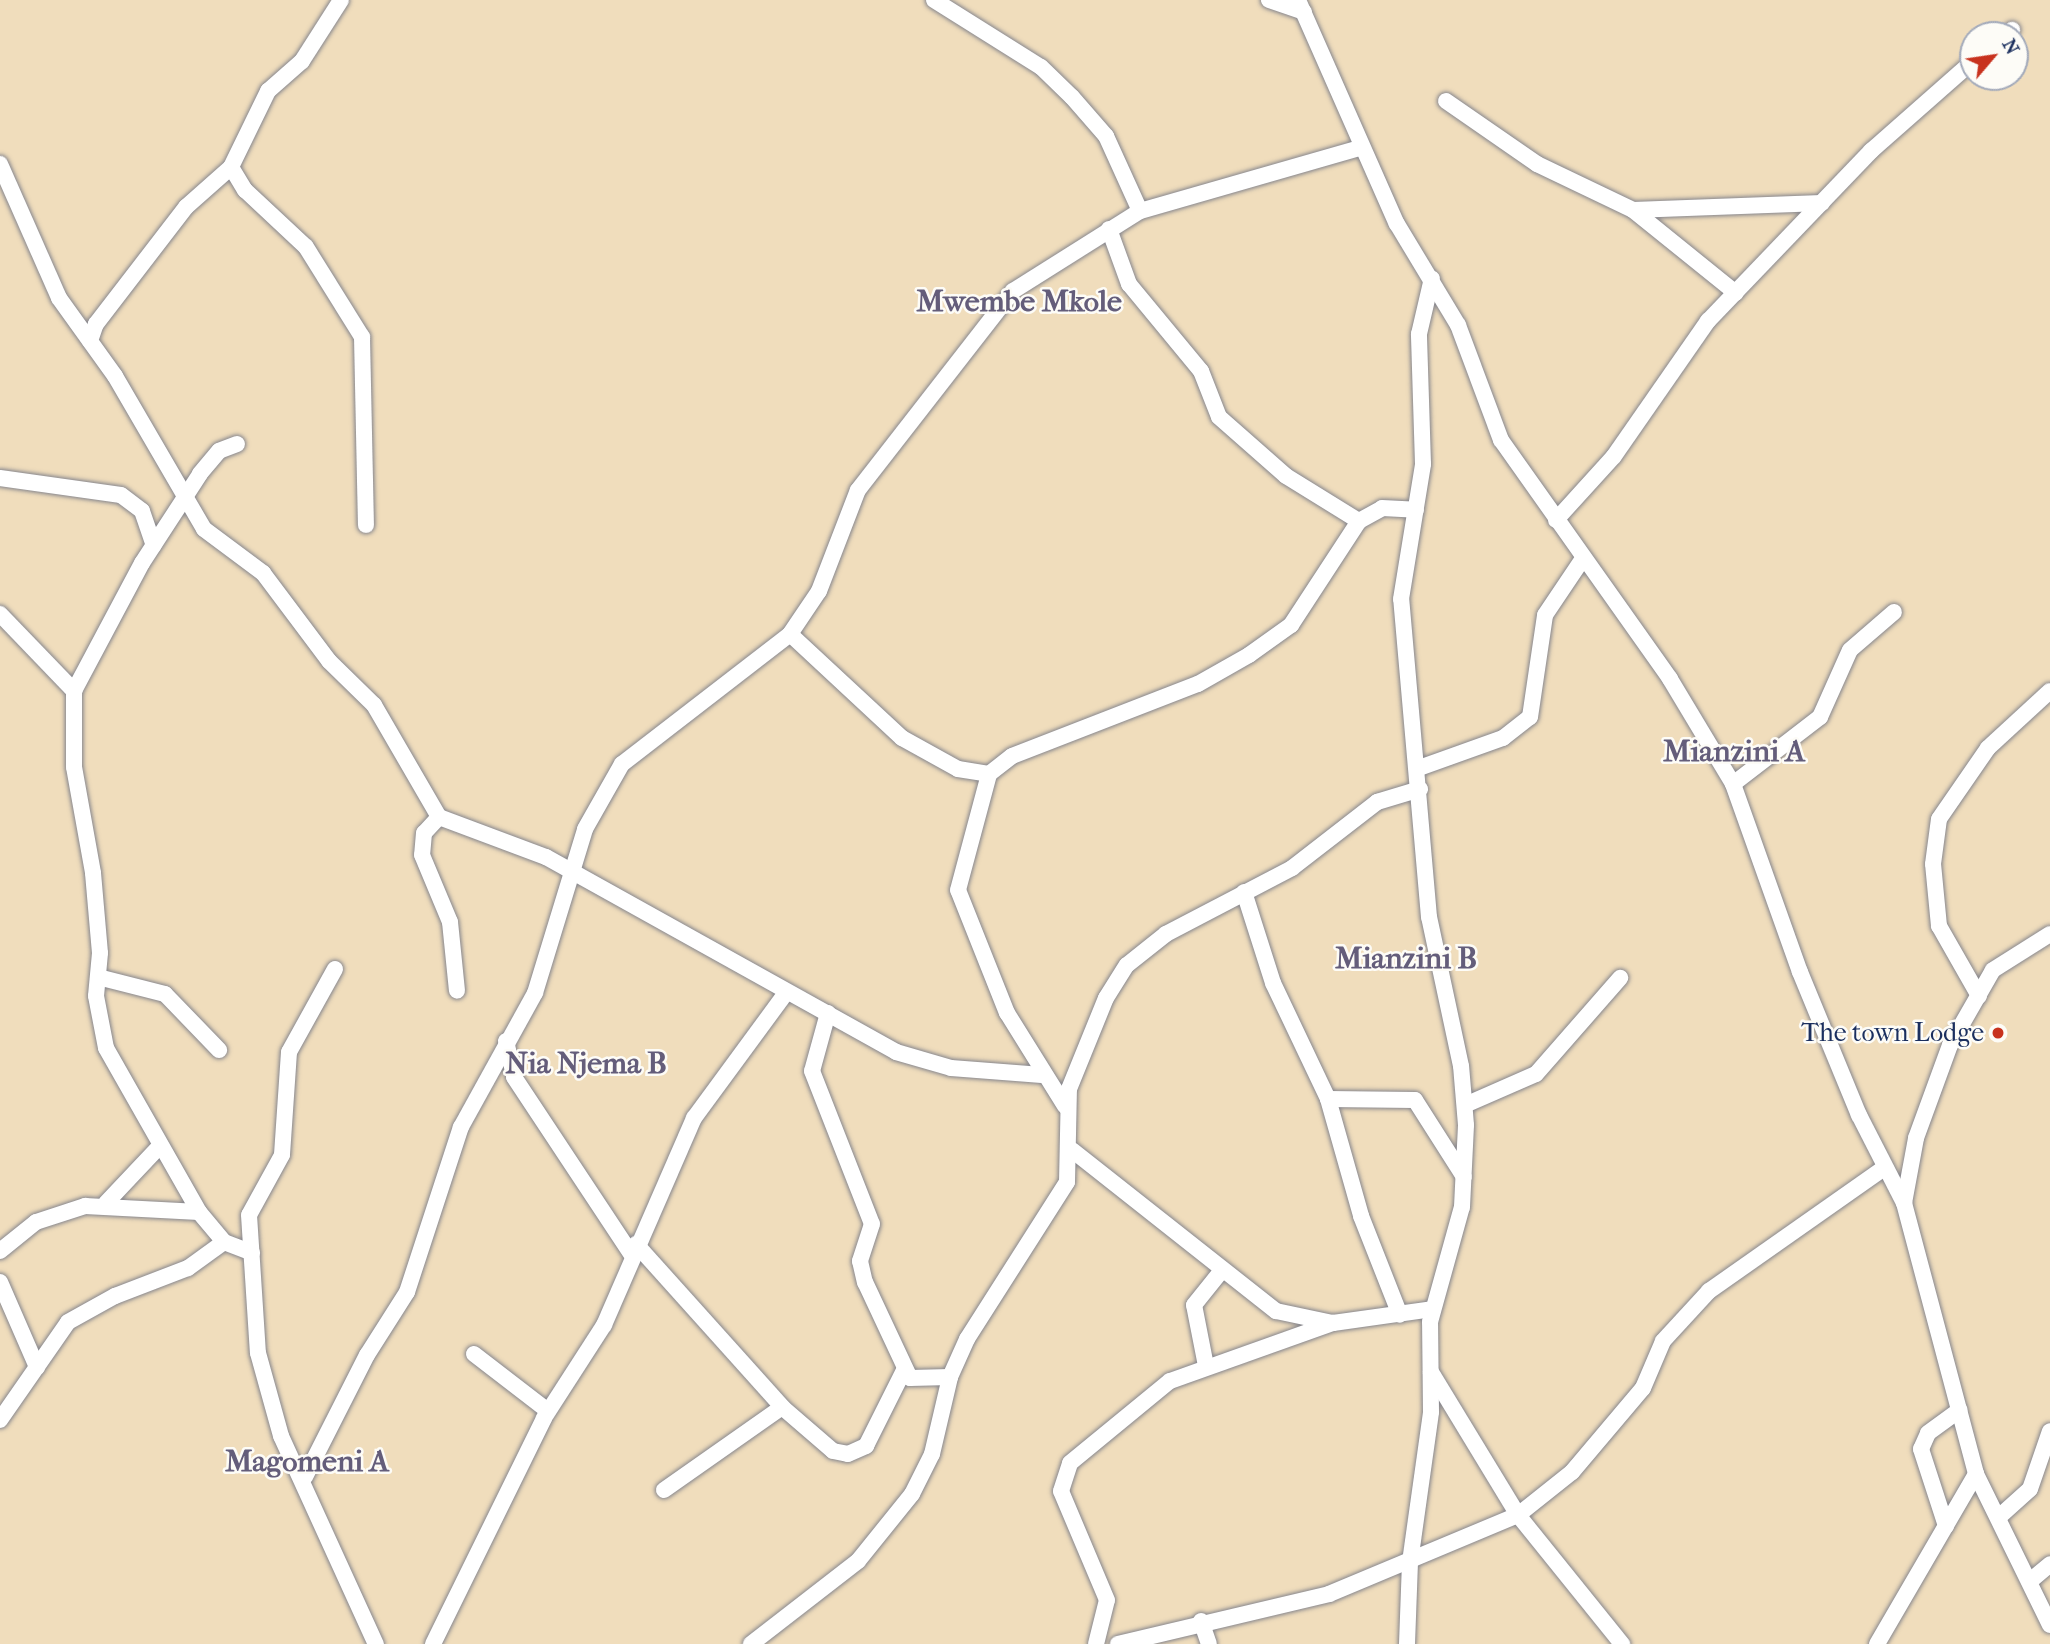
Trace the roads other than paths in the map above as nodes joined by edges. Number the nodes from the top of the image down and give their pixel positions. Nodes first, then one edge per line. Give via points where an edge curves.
1 (341, 0) edge
2 (934, 0) edge
3 (1269, 0) edge
4 (1301, 6) edge
5 (1959, 74) edge
6 (1446, 101) dead end
7 (1360, 148) junction
8 (0, 164) edge
9 (231, 167) junction
10 (1822, 203) junction
11 (1633, 209) junction
12 (1140, 211) junction
13 (1109, 229) junction
14 (1432, 278) junction
15 (1736, 293) junction
16 (90, 341) junction
17 (237, 444) dead end
18 (0, 478) edge
19 (185, 499) junction
20 (1416, 510) junction
21 (1556, 520) junction
22 (1359, 521) junction
23 (366, 525) dead end
24 (154, 545) junction
25 (1582, 560) junction
26 (1894, 612) dead end
27 (0, 614) edge
28 (790, 634) junction
29 (74, 691) junction
30 (2050, 691) edge
31 (1419, 768) junction
32 (989, 774) junction
33 (1733, 784) junction
34 (1420, 789) junction
35 (439, 817) junction
36 (570, 873) junction
37 (1244, 892) junction
38 (2050, 934) edge
39 (335, 970) dead end
40 (99, 977) junction
41 (1620, 978) dead end
42 (457, 991) dead end
43 (785, 994) junction
44 (1979, 996) junction
45 (828, 1013) junction
46 (506, 1041) junction
47 (219, 1050) dead end
48 (1042, 1075) junction
49 (1328, 1099) junction
50 (1465, 1105) junction
51 (1065, 1107) junction
52 (159, 1147) junction
53 (1072, 1150) junction
54 (1884, 1168) junction
55 (1464, 1177) junction
56 (106, 1203) junction
57 (1904, 1203) junction
58 (199, 1212) junction
59 (224, 1242) junction
60 (634, 1249) junction
61 (0, 1251) edge
62 (251, 1253) junction
63 (1222, 1270) junction
64 (0, 1282) edge
65 (1432, 1309) junction
66 (1400, 1315) junction
67 (1333, 1323) junction
68 (474, 1354) dead end
69 (1206, 1366) junction
70 (37, 1367) junction
71 (904, 1370) junction
72 (1431, 1371) junction
73 (950, 1377) junction
74 (782, 1407) junction
75 (548, 1410) junction
76 (1960, 1410) junction
77 (0, 1420) edge
78 (2050, 1431) edge
79 (1976, 1474) junction
80 (304, 1477) junction
81 (664, 1490) dead end
82 (1518, 1515) junction
83 (2000, 1516) junction
84 (1946, 1526) junction
85 (1410, 1562) junction
86 (2050, 1564) edge
87 (2030, 1581) junction
88 (1201, 1621) junction
89 (2050, 1625) edge
90 (376, 1644) edge
91 (433, 1644) edge
92 (751, 1644) edge
93 (1096, 1644) edge
94 (1118, 1644) edge
95 (1209, 1644) edge
96 (1407, 1644) edge
97 (1622, 1644) edge
98 (1877, 1644) edge

1 - 9 street via 302,61 268,91
2 - 12 street via 1041,66 1072,97 1106,136
3 - 4 street
4 - 7 street
5 - 10 street
6 - 11 street via 1537,164
7 - 12 street
7 - 14 street
8 - 16 street via 58,298
9 - 16 street via 186,207 96,324
9 - 23 street via 245,190 306,247 362,337
10 - 11 street
10 - 15 street
11 - 15 street
12 - 13 street
13 - 22 street via 1126,279 1201,371 1219,417 1286,476
13 - 28 street via 1013,292 984,322 858,490 819,591
14 - 20 street via 1419,334 1423,464
14 - 21 street via 1458,325 1501,440
15 - 21 street via 1674,361 1629,437
16 - 19 street
17 - 19 street via 219,452
18 - 24 street via 121,495 142,511
19 - 24 street
19 - 35 street via 216,543 263,573 329,661 374,705
20 - 22 street via 1382,508
20 - 31 street via 1401,599
21 - 25 street
22 - 32 street via 1291,625 1249,655 1198,684 1012,756
24 - 29 street
25 - 31 street via 1545,615 1530,718 1503,738
25 - 33 street via 1670,678
26 - 33 street via 1850,650 1820,717
27 - 29 street
28 - 32 street via 901,738 958,769
28 - 36 street via 622,764 599,795
29 - 40 street via 76,801 93,873
30 - 44 street via 1988,748 1939,819 1933,864 1939,926
31 - 34 street
32 - 48 street via 958,890 994,985
33 - 54 street via 1779,919
34 - 37 street via 1377,802 1293,868
34 - 50 street via 1429,917
35 - 36 street via 527,848
35 - 42 street via 424,833 422,855 450,922
36 - 43 street
36 - 46 street via 535,993
37 - 49 street via 1273,983
37 - 51 street via 1148,945 1127,965 1099,1014
38 - 44 street via 2004,959
39 - 62 street via 287,1060 289,1130 282,1156 254,1200
40 - 47 street via 165,994
40 - 52 street via 96,996 106,1048
41 - 50 street via 1536,1074
43 - 45 street
43 - 60 street via 694,1118
44 - 57 street via 1938,1072 1911,1156
45 - 48 street via 920,1062
45 - 71 street via 812,1071 872,1224 860,1268
46 - 60 street via 514,1077
46 - 80 street via 461,1127 407,1292 367,1354
48 - 51 street
49 - 55 street via 1415,1100
49 - 66 street via 1362,1216
50 - 55 street
51 - 53 street
52 - 56 street
52 - 58 street
53 - 63 street
53 - 73 street via 1068,1182 967,1339
54 - 57 street
54 - 82 street via 1709,1291 1663,1341 1643,1388 1572,1472
55 - 65 street via 1454,1246
56 - 58 street
56 - 61 street via 36,1222
57 - 76 street
58 - 59 street
59 - 62 street
59 - 70 street via 188,1268 86,1310 53,1339
60 - 74 street
60 - 75 street via 604,1325
62 - 80 street via 264,1382 281,1436
63 - 67 street via 1264,1306
63 - 69 street via 1194,1304
64 - 70 street
65 - 66 street
65 - 72 street
66 - 67 street
67 - 69 street
68 - 75 street
69 - 93 street via 1144,1399 1085,1445 1062,1476 1060,1491 1108,1600
70 - 77 street
71 - 73 street via 919,1381
71 - 74 street via 871,1437 856,1452 833,1451
72 - 82 street
72 - 85 street
73 - 92 street via 932,1454 912,1494 858,1561
74 - 81 street
75 - 91 street
76 - 79 street
76 - 84 street via 1928,1433 1921,1449
78 - 83 street via 2030,1489
79 - 83 street
79 - 84 street
80 - 90 street
82 - 85 street
82 - 97 street
83 - 87 street
84 - 98 street
85 - 88 street via 1301,1602
85 - 96 street
86 - 87 street
87 - 89 street
88 - 94 street
88 - 95 street

